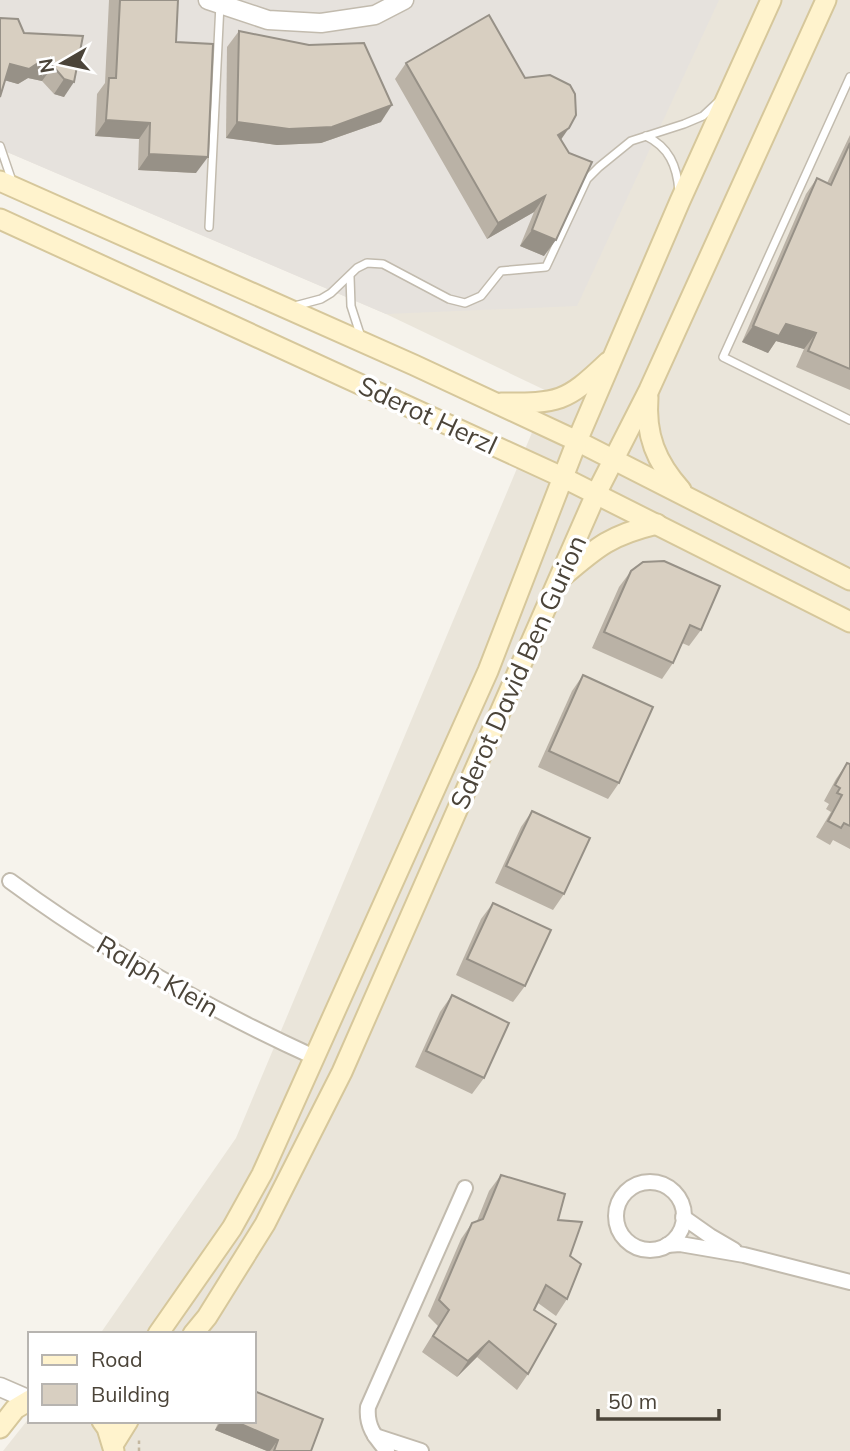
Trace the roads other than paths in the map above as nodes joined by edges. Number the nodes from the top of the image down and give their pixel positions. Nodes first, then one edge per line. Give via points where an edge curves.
1 (404, 0) edge
2 (771, 0) edge
3 (826, 0) edge
4 (214, 2) edge
5 (850, 77) edge
6 (728, 91) junction
7 (645, 135) junction
8 (0, 146) edge
9 (7, 185) edge
10 (680, 201) junction
11 (0, 219) edge
12 (209, 227) dead end
13 (350, 276) junction
14 (283, 309) junction
15 (364, 344) junction
16 (616, 354) junction
17 (649, 390) junction
18 (494, 403) junction
19 (850, 420) edge
20 (577, 441) junction
21 (612, 460) junction
22 (562, 477) junction
23 (596, 494) junction
24 (684, 494) junction
25 (657, 524) junction
26 (850, 580) edge
27 (558, 581) junction
28 (850, 622) edge
29 (10, 881) dead end
30 (314, 1057) junction
31 (465, 1188) dead end
32 (683, 1217) junction
33 (667, 1245) junction
34 (744, 1255) junction
35 (850, 1282) edge
36 (160, 1332) edge
37 (195, 1332) edge
38 (0, 1387) edge
39 (28, 1399) edge
40 (28, 1401) edge
41 (103, 1423) edge
42 (127, 1423) edge
43 (0, 1428) edge
44 (375, 1436) junction
45 (113, 1448) edge
46 (387, 1451) edge
47 (421, 1451) edge

1 - 4 street via 375,15 321,23 268,20
2 - 6 main road, Sderot David Ben Gurion
3 - 17 main road, Sderot David Ben Gurion
4 - 12 lane
5 - 19 lane via 723,357
6 - 7 lane via 703,116
6 - 10 main road, Sderot David Ben Gurion
7 - 10 lane via 667,150 675,166
7 - 13 lane via 615,153 587,179 546,267 501,271 481,296 465,303 377,262 362,265
8 - 9 lane
9 - 14 main road, Sderot Herzl
10 - 16 main road, Sderot David Ben Gurion
11 - 22 main road, Sderot Herzl
13 - 14 lane via 321,299
13 - 15 lane via 351,306
14 - 15 main road, Sderot Herzl
15 - 18 main road, Sderot Herzl
16 - 18 main road via 567,397
16 - 20 main road, Sderot David Ben Gurion
17 - 21 main road, Sderot David Ben Gurion
17 - 24 main road via 649,427 659,463
18 - 20 main road, Sderot Herzl
20 - 21 main road, Sderot Herzl
20 - 22 main road, Sderot David Ben Gurion
21 - 23 main road, Sderot David Ben Gurion
21 - 24 main road, Sderot Herzl
22 - 23 main road, Sderot Herzl
22 - 30 main road, Sderot David Ben Gurion via 488,671
23 - 25 main road, Sderot Herzl
23 - 27 main road, Sderot David Ben Gurion
24 - 26 main road, Sderot Herzl
25 - 27 main road via 627,531 599,546
25 - 28 main road, Sderot Herzl
27 - 37 main road, Sderot David Ben Gurion via 342,1072 265,1224
29 - 30 street, Ralph Klein via 138,966 242,1024
30 - 36 main road, Sderot David Ben Gurion via 262,1174 232,1228
31 - 44 street via 368,1407 366,1419
32 - 33 street via 679,1233
32 - 33 street via 680,1201 660,1184 642,1183 622,1197 616,1215 622,1235 640,1248
32 - 34 street
33 - 34 street
34 - 35 street
38 - 39 street
40 - 43 main road
41 - 45 main road
42 - 45 main road
44 - 46 street
44 - 47 street

